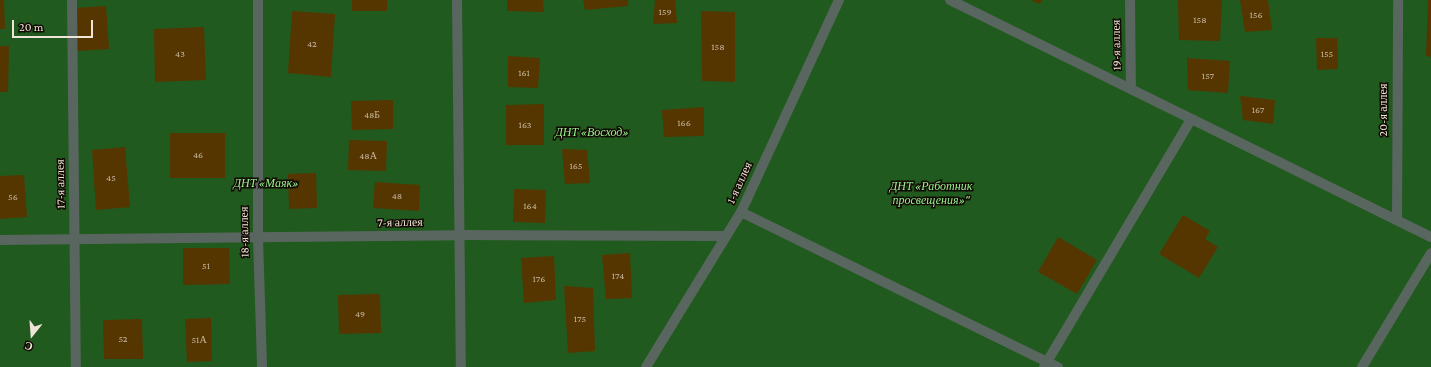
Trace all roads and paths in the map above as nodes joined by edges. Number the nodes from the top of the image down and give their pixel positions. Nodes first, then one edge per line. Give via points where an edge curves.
1 (72, 0) edge
2 (258, 0) edge
3 (457, 0) edge
4 (839, 0) edge
5 (950, 0) edge
6 (1130, 0) edge
7 (1398, 0) edge
8 (1131, 89) junction
9 (1191, 119) junction
10 (741, 212) junction
11 (1397, 220) junction
12 (461, 235) junction
13 (726, 236) junction
14 (1431, 237) edge
15 (258, 238) junction
16 (0, 240) edge
17 (75, 240) junction
18 (1431, 253) edge
19 (1045, 364) edge
20 (76, 367) edge
21 (262, 367) edge
22 (461, 367) edge
23 (646, 367) edge
24 (1058, 367) edge
25 (1362, 367) edge

1 - 17 street, 17-я аллея
2 - 15 street, 18-я аллея
3 - 12 street
4 - 10 street, 1-я аллея
5 - 8 street
6 - 8 street, 19-я аллея
7 - 11 street, 20-я аллея
8 - 9 street
9 - 11 street
9 - 19 street
10 - 13 street, 1-я аллея
10 - 19 street
11 - 14 street
12 - 13 street, 7-я аллея
12 - 15 street, 7-я аллея
12 - 22 street
13 - 23 street, 1-я аллея
15 - 17 street, 7-я аллея
15 - 21 street, 18-я аллея
16 - 17 street, 7-я аллея
17 - 20 street, 17-я аллея
18 - 25 street
19 - 24 street

